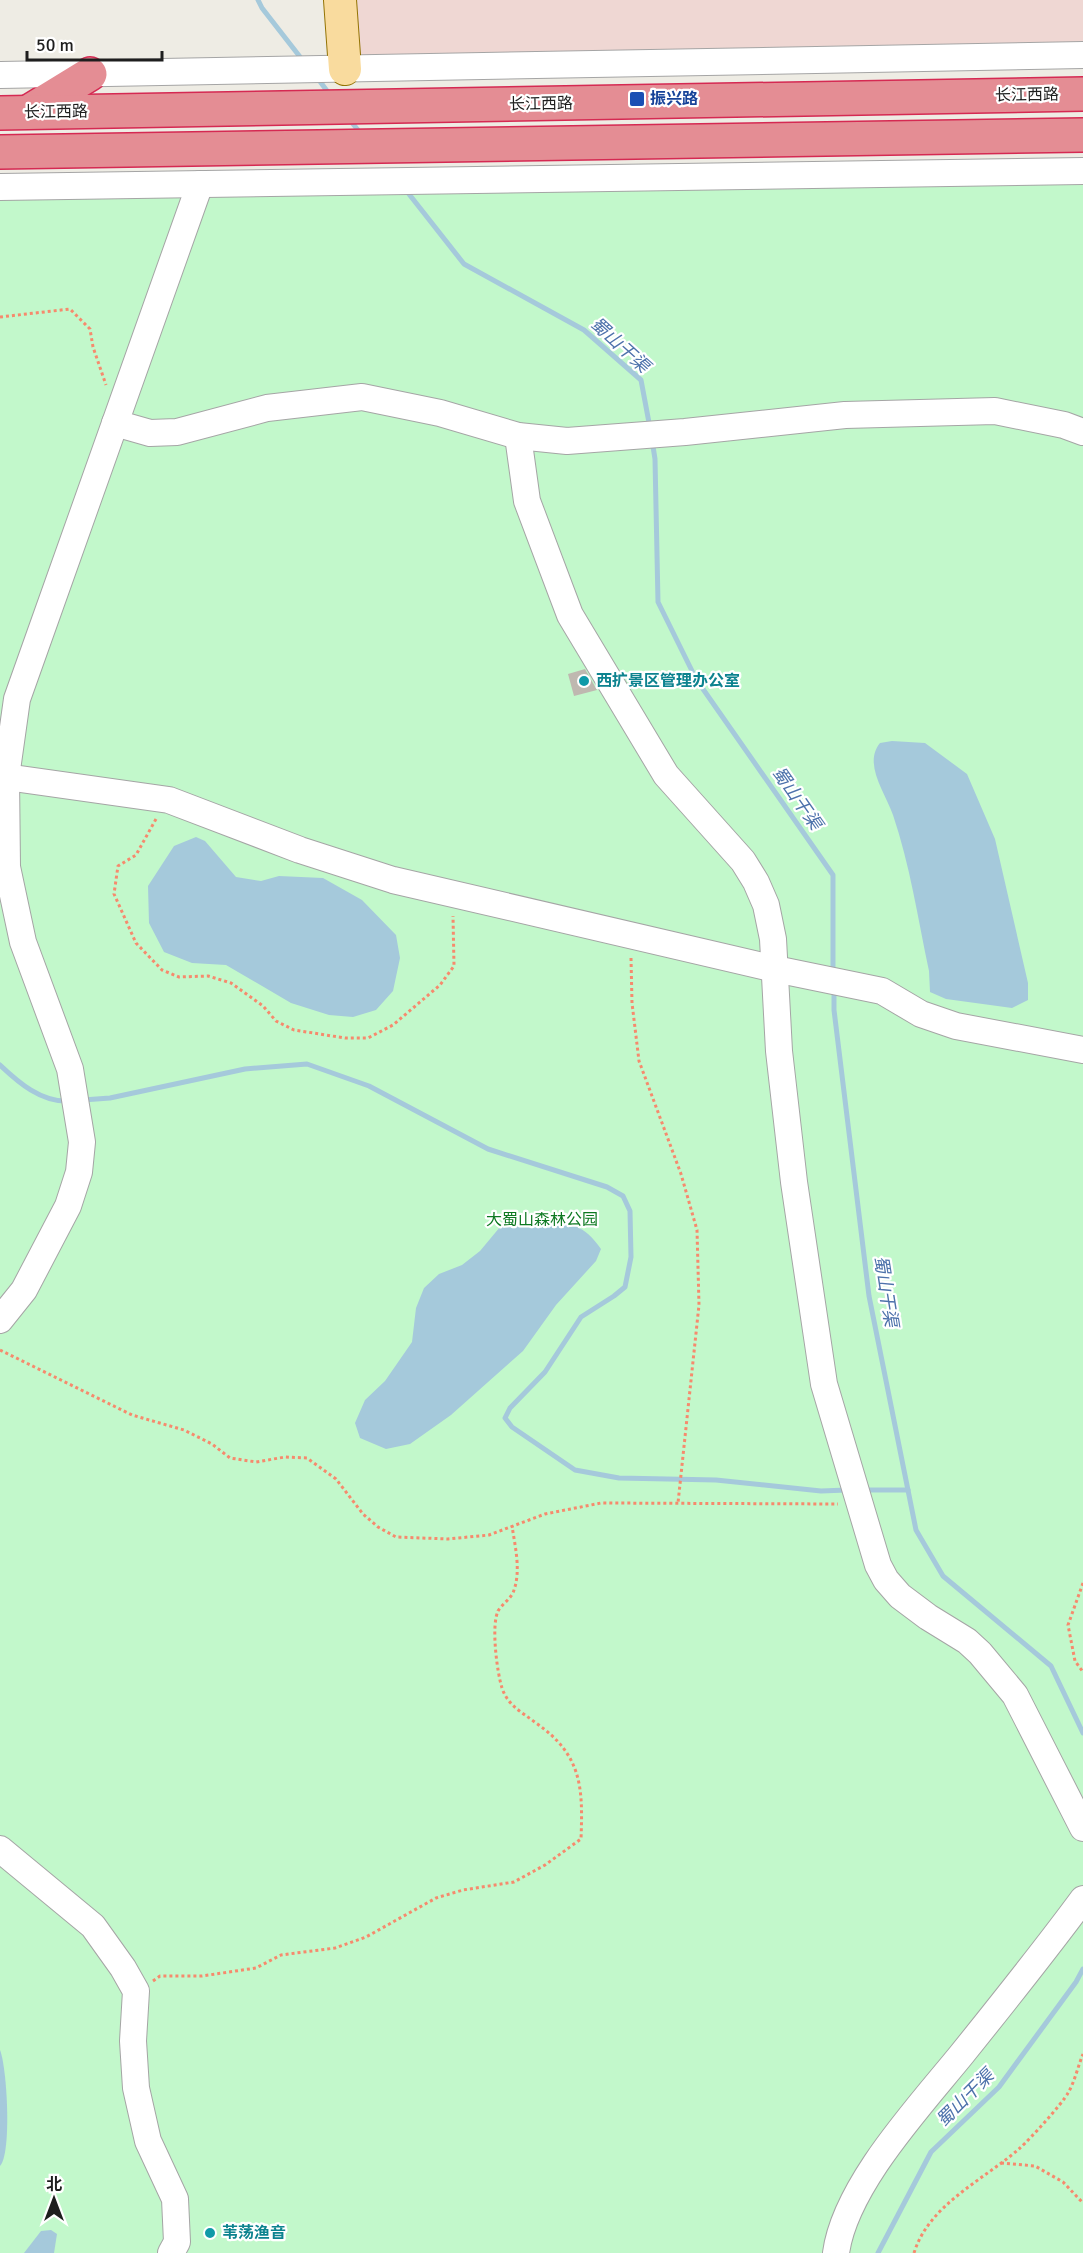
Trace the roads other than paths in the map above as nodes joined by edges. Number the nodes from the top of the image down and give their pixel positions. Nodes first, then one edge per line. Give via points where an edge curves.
1 (340, 0) edge
2 (1083, 55) edge
3 (345, 69) junction
4 (90, 74) junction
5 (0, 75) edge
6 (1083, 94) edge
7 (13, 113) edge
8 (1083, 135) edge
9 (0, 152) edge
10 (1083, 171) edge
11 (200, 184) junction
12 (0, 188) edge
13 (117, 417) junction
14 (1083, 432) edge
15 (518, 436) junction
16 (6, 777) junction
17 (777, 969) junction
18 (1083, 1050) edge
19 (0, 1320) edge
20 (1083, 1828) edge
21 (0, 1849) edge
22 (1083, 1899) edge
23 (171, 2253) edge
24 (836, 2253) edge

1 - 3 main road
2 - 3 street
3 - 4 street
4 - 5 street
4 - 7 highway
6 - 7 highway, 长江西路
8 - 9 highway
10 - 11 street
11 - 12 street
11 - 13 street
13 - 15 street via 150,434 177,432 267,408 362,397 440,413
13 - 16 street via 16,699
14 - 15 street via 995,411 845,415 567,441
15 - 17 street via 527,501 570,615 666,775 744,861 766,905
16 - 17 street via 169,800 300,850 393,880
16 - 19 street via 7,867 23,942 70,1069 82,1142 74,1191 24,1290
17 - 18 street via 882,991 921,1014 956,1026
17 - 20 street via 779,1051 824,1384 878,1566 909,1603 980,1653 1015,1695
21 - 23 street via 93,1926 136,1991 136,2088 148,2141 175,2199 177,2242
22 - 24 street via 893,2139 851,2204

